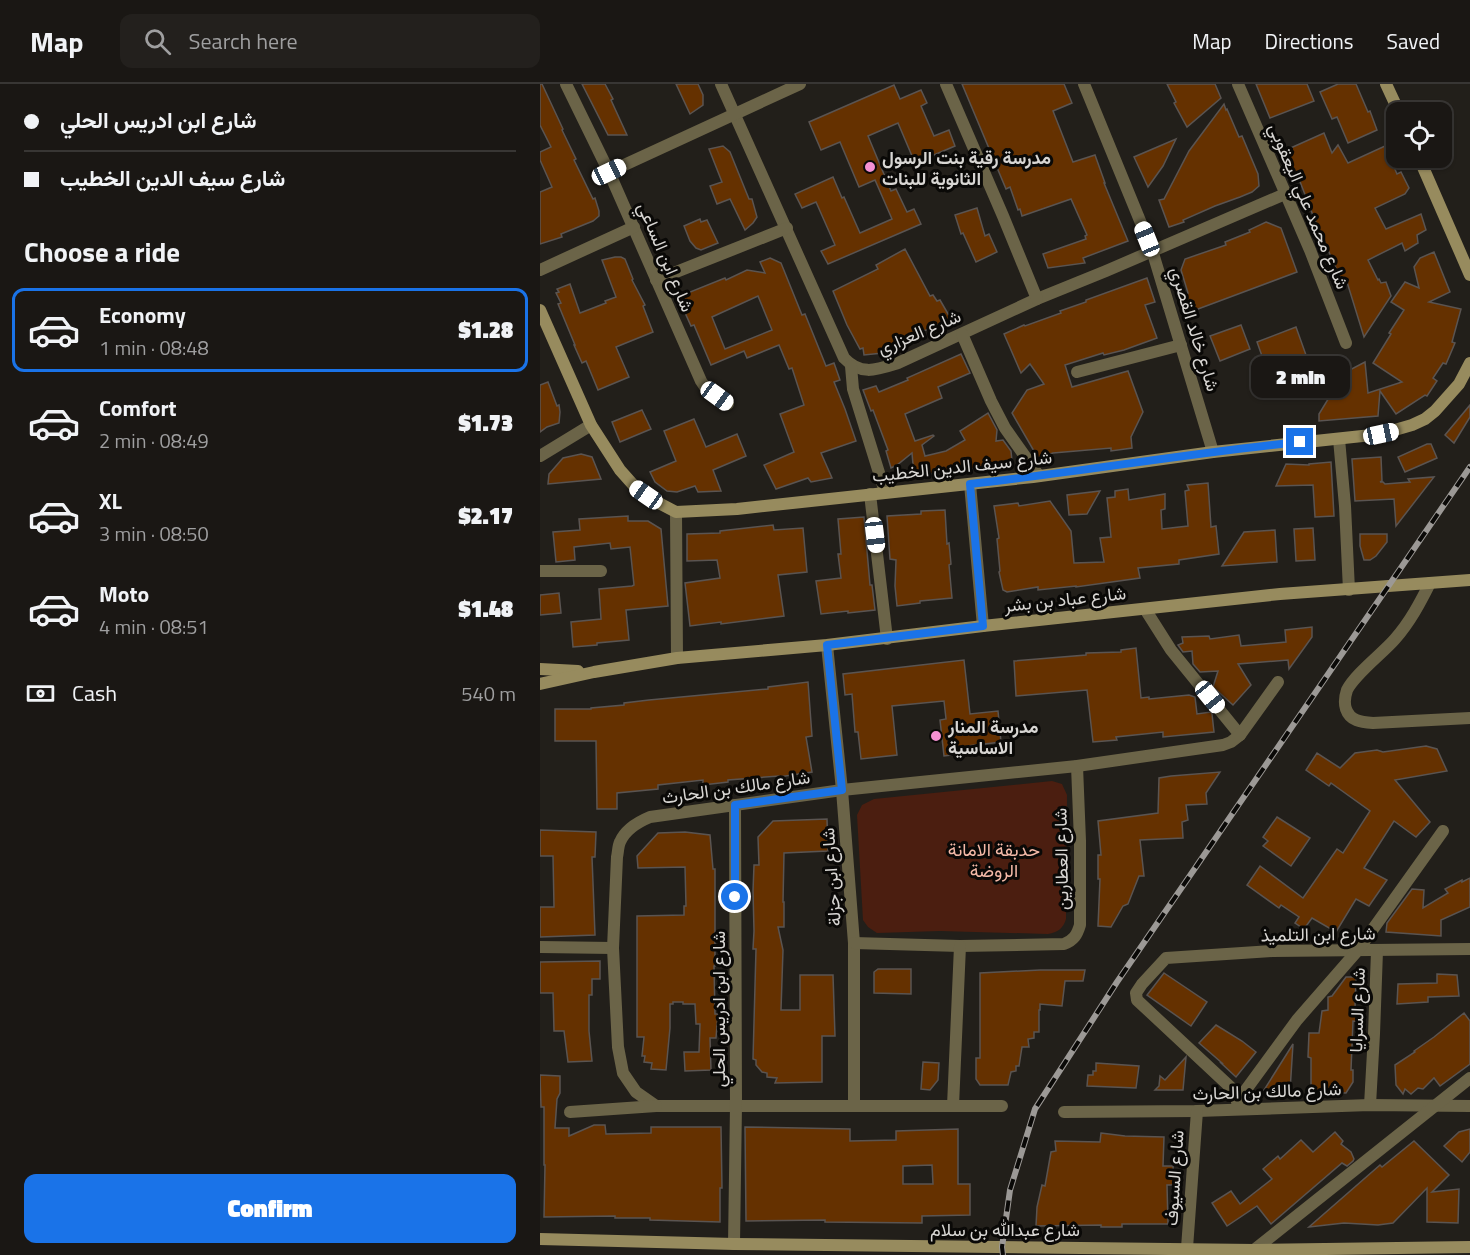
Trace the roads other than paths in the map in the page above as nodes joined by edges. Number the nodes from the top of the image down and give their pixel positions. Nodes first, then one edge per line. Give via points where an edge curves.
1 (566, 84) edge
2 (721, 84) edge
3 (801, 84) edge
4 (946, 84) edge
5 (1084, 84) edge
6 (1238, 84) edge
7 (1386, 84) edge
8 (1394, 102) edge
9 (735, 114) junction
10 (1423, 168) edge
11 (609, 172) junction
12 (1285, 194) junction
13 (634, 227) junction
14 (787, 228) junction
15 (1152, 250) junction
16 (540, 270) edge
17 (1470, 275) edge
18 (656, 280) junction
19 (1037, 299) junction
20 (540, 310) edge
21 (962, 334) junction
22 (1346, 343) dead end
23 (1181, 345) junction
24 (1470, 363) edge
25 (851, 366) junction
26 (1077, 372) dead end
27 (728, 404) dead end
28 (591, 425) junction
29 (1339, 439) junction
30 (1213, 452) junction
31 (540, 456) edge
32 (1039, 476) junction
33 (970, 484) junction
34 (885, 492) junction
35 (870, 494) junction
36 (676, 512) junction
37 (540, 571) edge
38 (601, 571) dead end
39 (1470, 580) edge
40 (1430, 583) junction
41 (1349, 590) junction
42 (1145, 609) junction
43 (983, 626) junction
44 (887, 639) junction
45 (827, 645) junction
46 (677, 658) junction
47 (540, 669) edge
48 (594, 672) junction
49 (1278, 682) dead end
50 (540, 684) edge
51 (1470, 718) edge
52 (1240, 735) junction
53 (1077, 766) junction
54 (842, 790) junction
55 (735, 805) junction
56 (1443, 831) dead end
57 (854, 943) junction
58 (960, 946) junction
59 (540, 947) edge
60 (613, 948) junction
61 (1470, 949) edge
62 (1358, 950) junction
63 (1377, 951) junction
64 (1470, 1078) edge
65 (1241, 1097) junction
66 (1370, 1105) junction
67 (656, 1106) junction
68 (736, 1106) junction
69 (854, 1106) junction
70 (953, 1106) junction
71 (1002, 1106) dead end
72 (1436, 1106) junction
73 (1470, 1106) edge
74 (1231, 1110) junction
75 (1197, 1111) junction
76 (570, 1112) dead end
77 (1064, 1112) dead end
78 (540, 1239) edge
79 (734, 1244) junction
80 (1470, 1247) edge
81 (1186, 1248) junction
82 (843, 1250) edge
83 (1416, 1251) edge
84 (1252, 1252) edge

1 - 11 street, شارع ابن الساعي
2 - 9 street
3 - 9 street
4 - 19 street
5 - 15 street, شارع خالد القصري
6 - 12 street, شارع محمد علي اليعقوبي
7 - 8 street
9 - 11 street
9 - 14 street
10 - 17 street
11 - 13 street, شارع ابن الساعي
12 - 15 street, شارع العزاري
12 - 22 street, شارع محمد علي اليعقوبي
13 - 16 street
13 - 18 street, شارع ابن الساعي
14 - 18 street
14 - 25 street via 837,343
15 - 19 street, شارع العزاري
15 - 23 street, شارع خالد القصري
18 - 27 street, شارع ابن الساعي via 700,381
19 - 21 street, شارع العزاري
20 - 28 street
21 - 25 street, شارع العزاري via 881,369
21 - 32 street via 1005,428
23 - 26 street
23 - 30 street, شارع خالد القصري
24 - 29 street, شارع سيف الدين الخطيب via 1459,384 1425,419 1397,431
25 - 34 street via 853,389
28 - 31 street
28 - 36 street via 636,488
29 - 30 street, شارع سيف الدين الخطيب
29 - 41 street
30 - 32 street, شارع سيف الدين الخطيب
32 - 33 street, شارع سيف الدين الخطيب
33 - 34 street, شارع سيف الدين الخطيب
33 - 43 street
34 - 35 street, شارع سيف الدين الخطيب
35 - 36 street, شارع سيف الدين الخطيب
35 - 44 street
36 - 46 street
37 - 38 street
39 - 40 street, شارع عباد بن بشر
40 - 41 street, شارع عباد بن بشر
40 - 51 street via 1396,638 1347,690 1347,712 1359,722 1373,723
41 - 42 street, شارع عباد بن بشر
42 - 43 street, شارع عباد بن بشر
42 - 52 street via 1171,650
43 - 44 street, شارع عباد بن بشر
44 - 45 street, شارع عباد بن بشر
45 - 46 street, شارع عباد بن بشر
45 - 54 street, شارع ابن جزلة
46 - 48 street, شارع عباد بن بشر
47 - 48 street, شارع عباد بن بشر
48 - 50 street, شارع عباد بن بشر
49 - 52 street
52 - 53 street, شارع مالك بن الحارث via 1232,742 1213,747
53 - 54 street, شارع مالك بن الحارث
53 - 58 street, شارع العطارين via 1077,935 1064,944
54 - 55 street, شارع مالك بن الحارث
54 - 57 street, شارع ابن جزلة
55 - 60 street, شارع مالك بن الحارث via 650,817 628,831 620,842 617,857
55 - 68 street, شارع ابن ادريس الحلي
56 - 62 street
57 - 58 street
57 - 69 street, شارع ابن جزلة
58 - 70 street
59 - 60 street
60 - 67 street, شارع مالك بن الحارث via 623,1073 636,1092
61 - 63 street, شارع ابن التلميذ
62 - 63 street, شارع ابن التلميذ
62 - 65 street via 1297,1020
62 - 65 street, شارع ابن التلميذ via 1166,958 1142,984 1136,993 1137,1000
63 - 66 street, شارع السرايا
64 - 72 street
65 - 74 street
66 - 72 street, شارع مالك بن الحارث
66 - 74 street, شارع مالك بن الحارث
67 - 68 street
67 - 76 street
68 - 69 street
68 - 79 street, شارع ابن ادريس الحلي
69 - 70 street
70 - 71 street
72 - 73 street, شارع مالك بن الحارث
72 - 84 street
74 - 75 street, شارع مالك بن الحارث
75 - 77 street, شارع مالك بن الحارث
75 - 81 street, شارع السيوف
78 - 79 street, شارع عبدالله بن سلام
79 - 82 street, شارع عبدالله بن سلام
80 - 83 street, شارع عبدالله بن سلام
81 - 82 street, شارع عبدالله بن سلام
81 - 84 street, شارع عبدالله بن سلام
83 - 84 street, شارع عبدالله بن سلام

